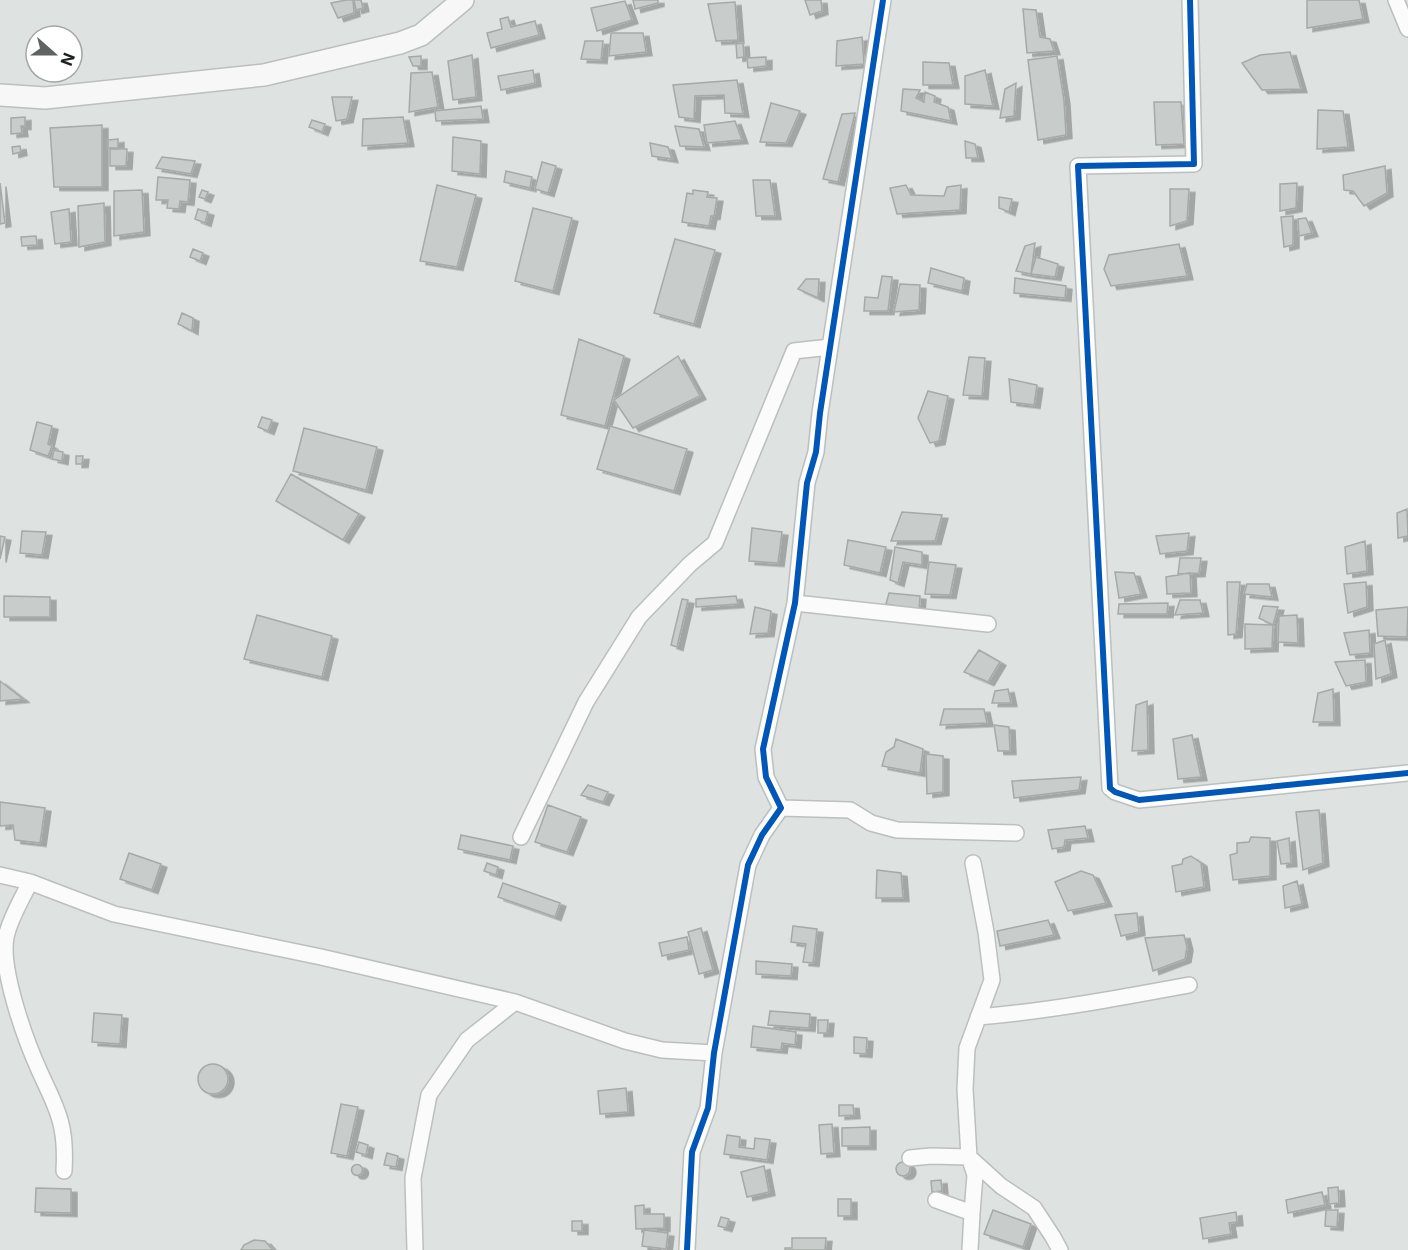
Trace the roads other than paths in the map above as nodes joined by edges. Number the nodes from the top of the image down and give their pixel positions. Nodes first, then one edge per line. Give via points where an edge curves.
1 (463, 0) edge
2 (883, 0) edge
3 (1190, 0) edge
4 (1396, 0) edge
5 (1408, 29) edge
6 (0, 95) edge
7 (830, 347) junction
8 (795, 603) junction
9 (988, 624) dead end
10 (1408, 773) edge
11 (782, 808) junction
12 (1016, 833) dead end
13 (521, 837) dead end
14 (973, 863) dead end
15 (0, 875) edge
16 (30, 882) junction
17 (1189, 985) dead end
18 (515, 1002) junction
19 (978, 1017) junction
20 (714, 1053) junction
21 (969, 1157) junction
22 (910, 1158) dead end
23 (64, 1171) dead end
24 (936, 1200) dead end
25 (972, 1213) junction
26 (416, 1250) edge
27 (687, 1250) edge
28 (970, 1250) edge
29 (1060, 1250) edge

1 - 6 street via 420,35 400,43 264,75 45,98
2 - 7 street
3 - 10 street via 1194,164 1078,166 1110,788 1139,800
4 - 5 street
7 - 8 street via 816,452 807,483
7 - 13 street via 794,351 715,543 639,617 586,702
8 - 9 street
8 - 11 street via 763,749 766,777
11 - 12 street via 850,810 870,823 897,830
11 - 20 street via 762,835 748,865
14 - 19 street via 992,980
15 - 16 street
16 - 18 street via 114,914
16 - 23 street via 6,935 4,953 15,1005 61,1121
17 - 19 street via 1094,1003
18 - 20 street via 625,1041 662,1050
18 - 26 street via 467,1040 429,1095 413,1178
19 - 21 street via 967,1048
20 - 27 street via 708,1108 692,1152
21 - 22 street
21 - 25 street via 975,1175
21 - 29 street via 1001,1186 1034,1208
24 - 25 street
25 - 28 street

